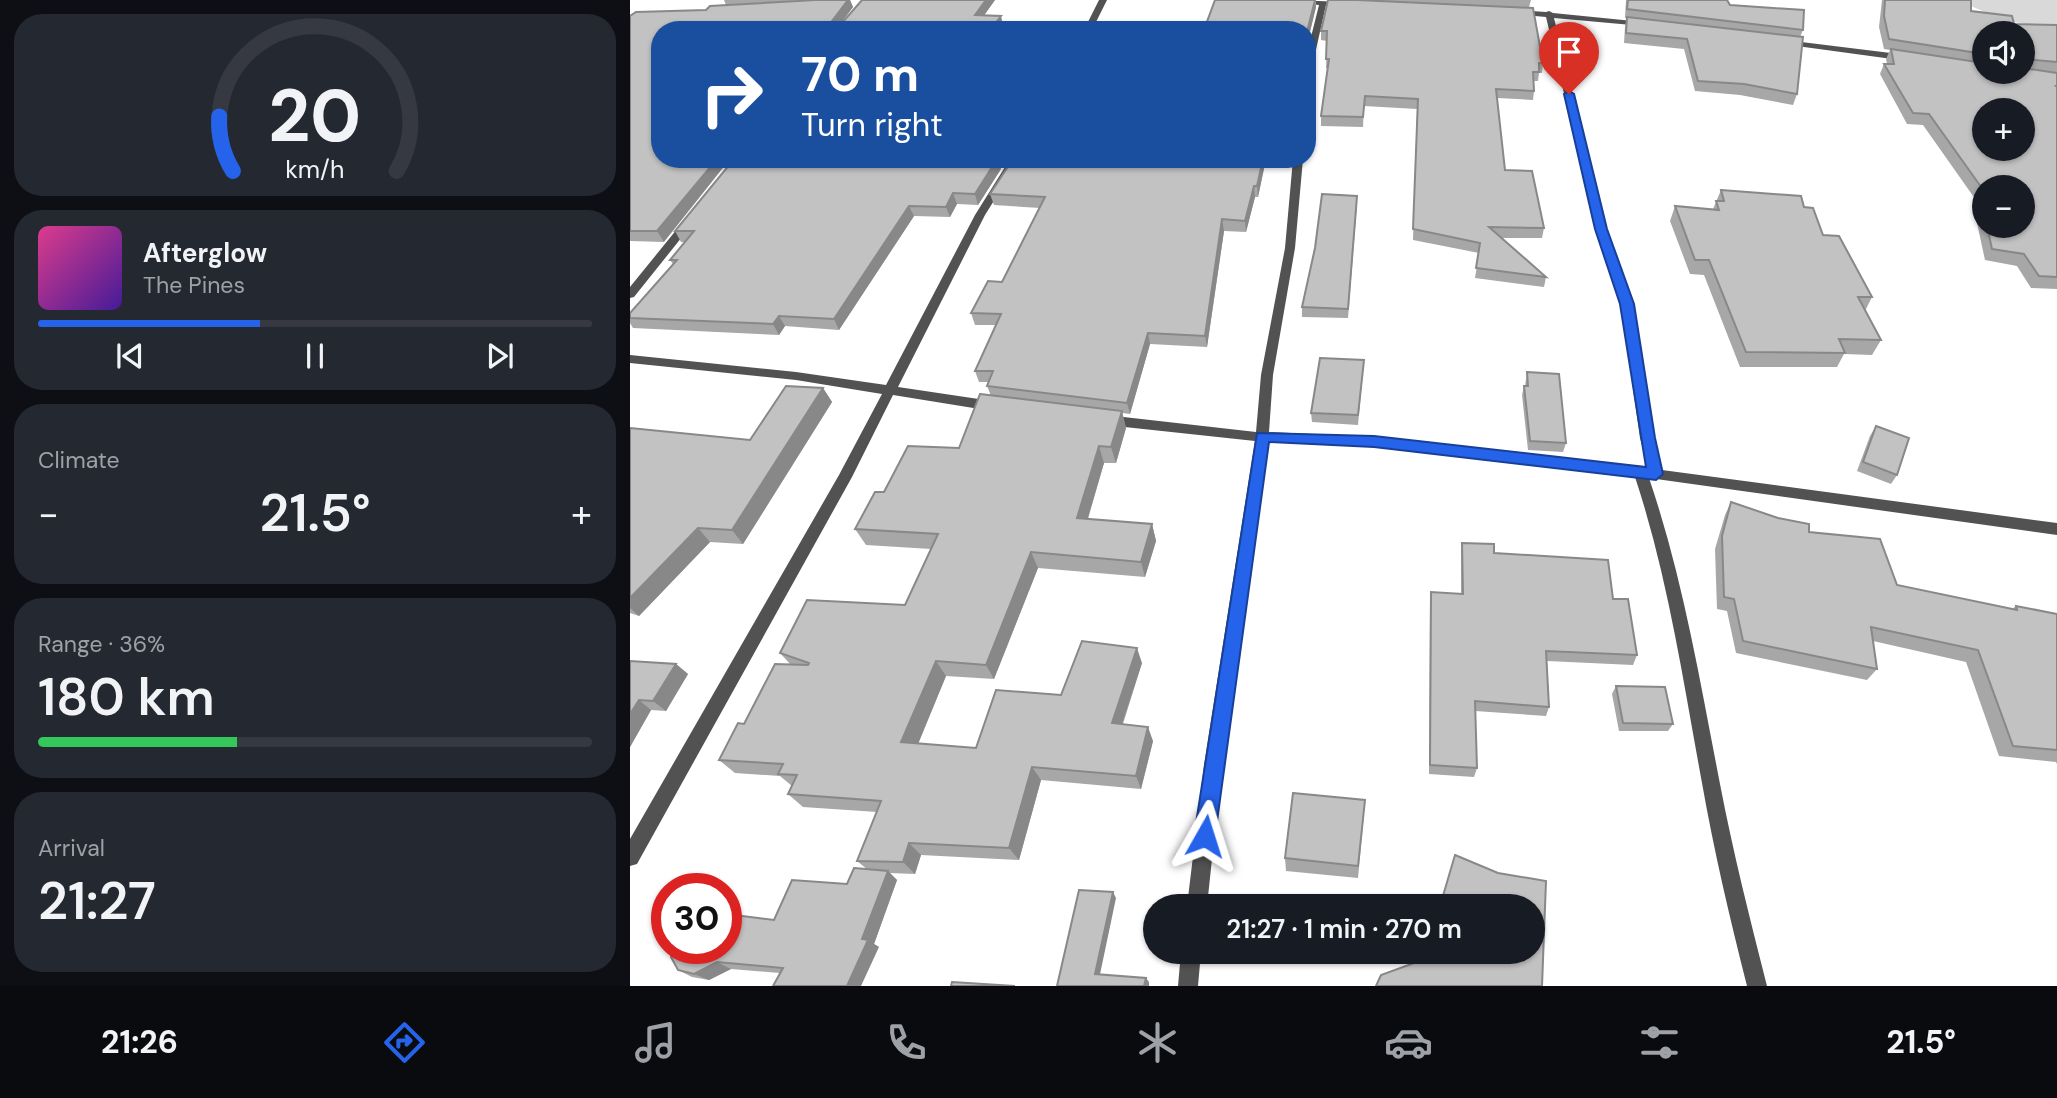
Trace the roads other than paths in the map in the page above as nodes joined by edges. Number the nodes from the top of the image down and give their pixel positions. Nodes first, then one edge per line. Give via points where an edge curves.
1 (1102, 0) edge
2 (1286, 1) edge
3 (1323, 3) junction
4 (1349, 4) edge
5 (1509, 12) edge
6 (1549, 13) junction
7 (1092, 21) edge
8 (1653, 25) edge
9 (1316, 33) edge
10 (1769, 40) edge
11 (1920, 60) edge
12 (1009, 168) edge
13 (1297, 168) edge
14 (698, 210) edge
15 (630, 294) edge
16 (630, 359) edge
17 (887, 392) junction
18 (1013, 409) edge
19 (1092, 418) edge
20 (1262, 437) junction
21 (1648, 473) junction
22 (2057, 530) edge
23 (630, 857) edge
24 (1198, 894) edge
25 (1191, 964) edge
26 (1188, 986) edge
27 (1757, 986) edge

1 - 7 street
2 - 3 street
3 - 4 street
3 - 9 street
5 - 6 street
6 - 8 street
6 - 21 street via 1601,229 1627,304
10 - 11 street
12 - 17 street
13 - 20 street
14 - 15 street
16 - 17 street via 796,376
17 - 18 street
17 - 23 street via 845,477
19 - 20 street
20 - 21 street via 1374,442
20 - 24 street
21 - 22 street
21 - 27 street via 1686,640 1720,831
25 - 26 street

